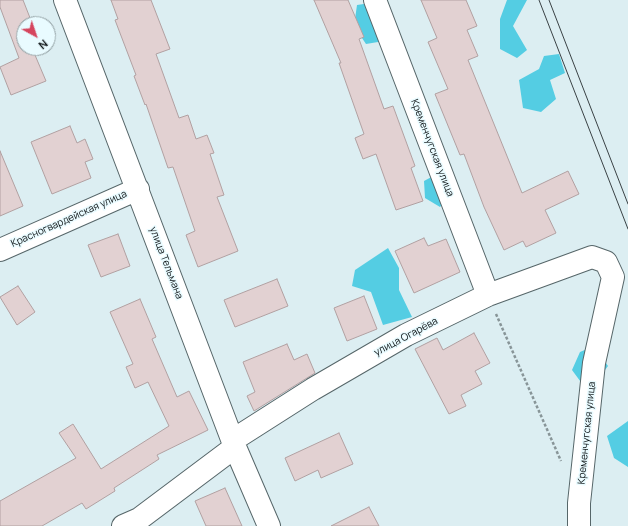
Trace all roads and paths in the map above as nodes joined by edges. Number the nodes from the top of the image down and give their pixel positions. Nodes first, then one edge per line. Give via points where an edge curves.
1 (65, 0) edge
2 (375, 0) edge
3 (138, 189) junction
4 (0, 250) edge
5 (592, 257) joint
6 (488, 295) junction
7 (234, 444) junction
8 (564, 467) dead end
9 (123, 526) edge
10 (269, 526) edge
11 (579, 526) edge

1 - 3 street, улица Тельмана
2 - 6 street, Кременчугская улица
3 - 4 street, Красногвардейская улица
3 - 7 street, улица Тельмана
5 - 6 street, улица Огарёва
5 - 11 street, Кременчугская улица via 606,262 613,276 594,363 579,503
6 - 7 street, улица Огарёва via 399,339 313,389
6 - 8 path
7 - 9 street, улица Огарёва via 139,519
7 - 10 street, улица Тельмана

